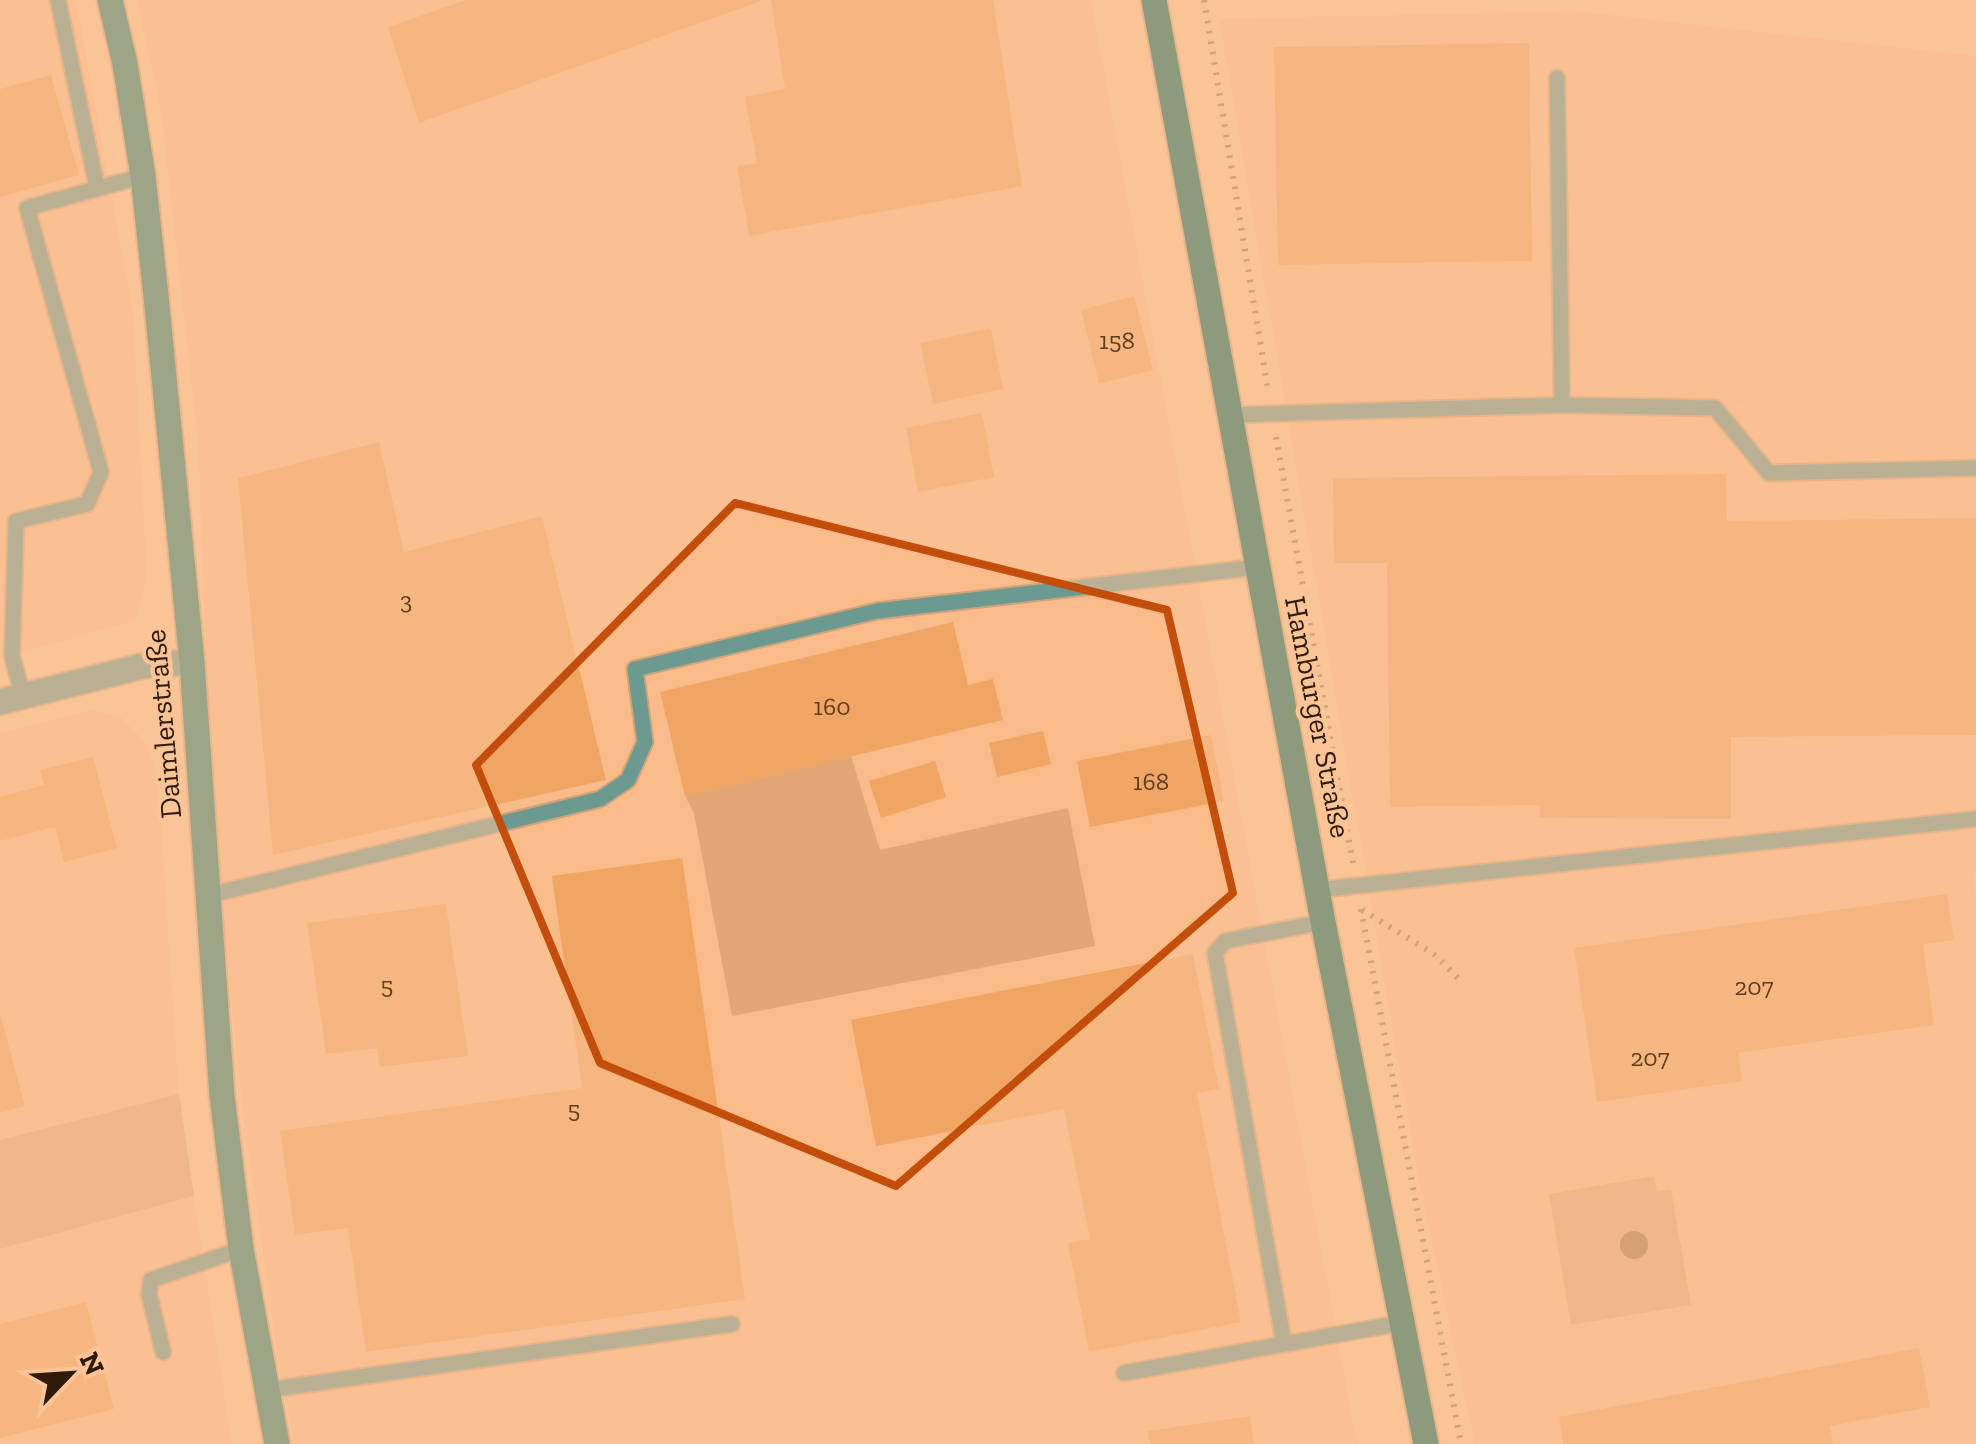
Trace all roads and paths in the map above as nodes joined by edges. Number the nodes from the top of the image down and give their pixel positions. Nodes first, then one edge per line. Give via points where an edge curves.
1 (58, 0) edge
2 (110, 0) edge
3 (1154, 0) edge
4 (1204, 0) edge
5 (1557, 78) dead end
6 (143, 176) junction
7 (97, 188) junction
8 (1562, 405) junction
9 (1271, 413) junction
10 (1231, 415) junction
11 (1976, 468) edge
12 (1257, 567) junction
13 (6, 655) edge
14 (192, 662) junction
15 (12, 700) edge
16 (1976, 819) edge
17 (1356, 885) junction
18 (1318, 890) junction
19 (210, 895) junction
20 (1361, 909) junction
21 (1323, 922) junction
22 (1458, 978) dead end
23 (241, 1250) junction
24 (1401, 1323) junction
25 (732, 1324) dead end
26 (1284, 1344) junction
27 (163, 1352) dead end
28 (1124, 1373) dead end
29 (267, 1390) junction
30 (277, 1444) edge
31 (1426, 1444) edge
32 (1461, 1444) edge

1 - 7 lane
2 - 6 street, Daimlerstraße
3 - 10 main road, Hamburger Straße
4 - 9 path
5 - 8 lane
6 - 7 lane
6 - 14 street, Daimlerstraße
7 - 13 lane via 27,208 102,472 86,504 16,521
8 - 9 lane
8 - 11 lane via 1715,408 1769,473
9 - 10 lane
9 - 17 path
10 - 12 main road, Hamburger Straße
12 - 18 main road, Hamburger Straße
12 - 19 lane via 877,611 635,669 644,742 628,780 600,799
13 - 15 lane
14 - 15 street via 147,664
14 - 19 street, Daimlerstraße
16 - 17 lane
17 - 18 lane
17 - 20 path
18 - 21 main road, Hamburger Straße
19 - 23 street, Daimlerstraße via 222,1096
20 - 22 path via 1434,954
20 - 32 path
21 - 24 main road, Hamburger Straße
21 - 26 lane via 1225,941 1215,952
23 - 27 lane via 151,1280 148,1294
23 - 29 street, Daimlerstraße
24 - 26 lane
24 - 31 main road, Hamburger Straße
25 - 29 lane
26 - 28 lane
29 - 30 street, Daimlerstraße

